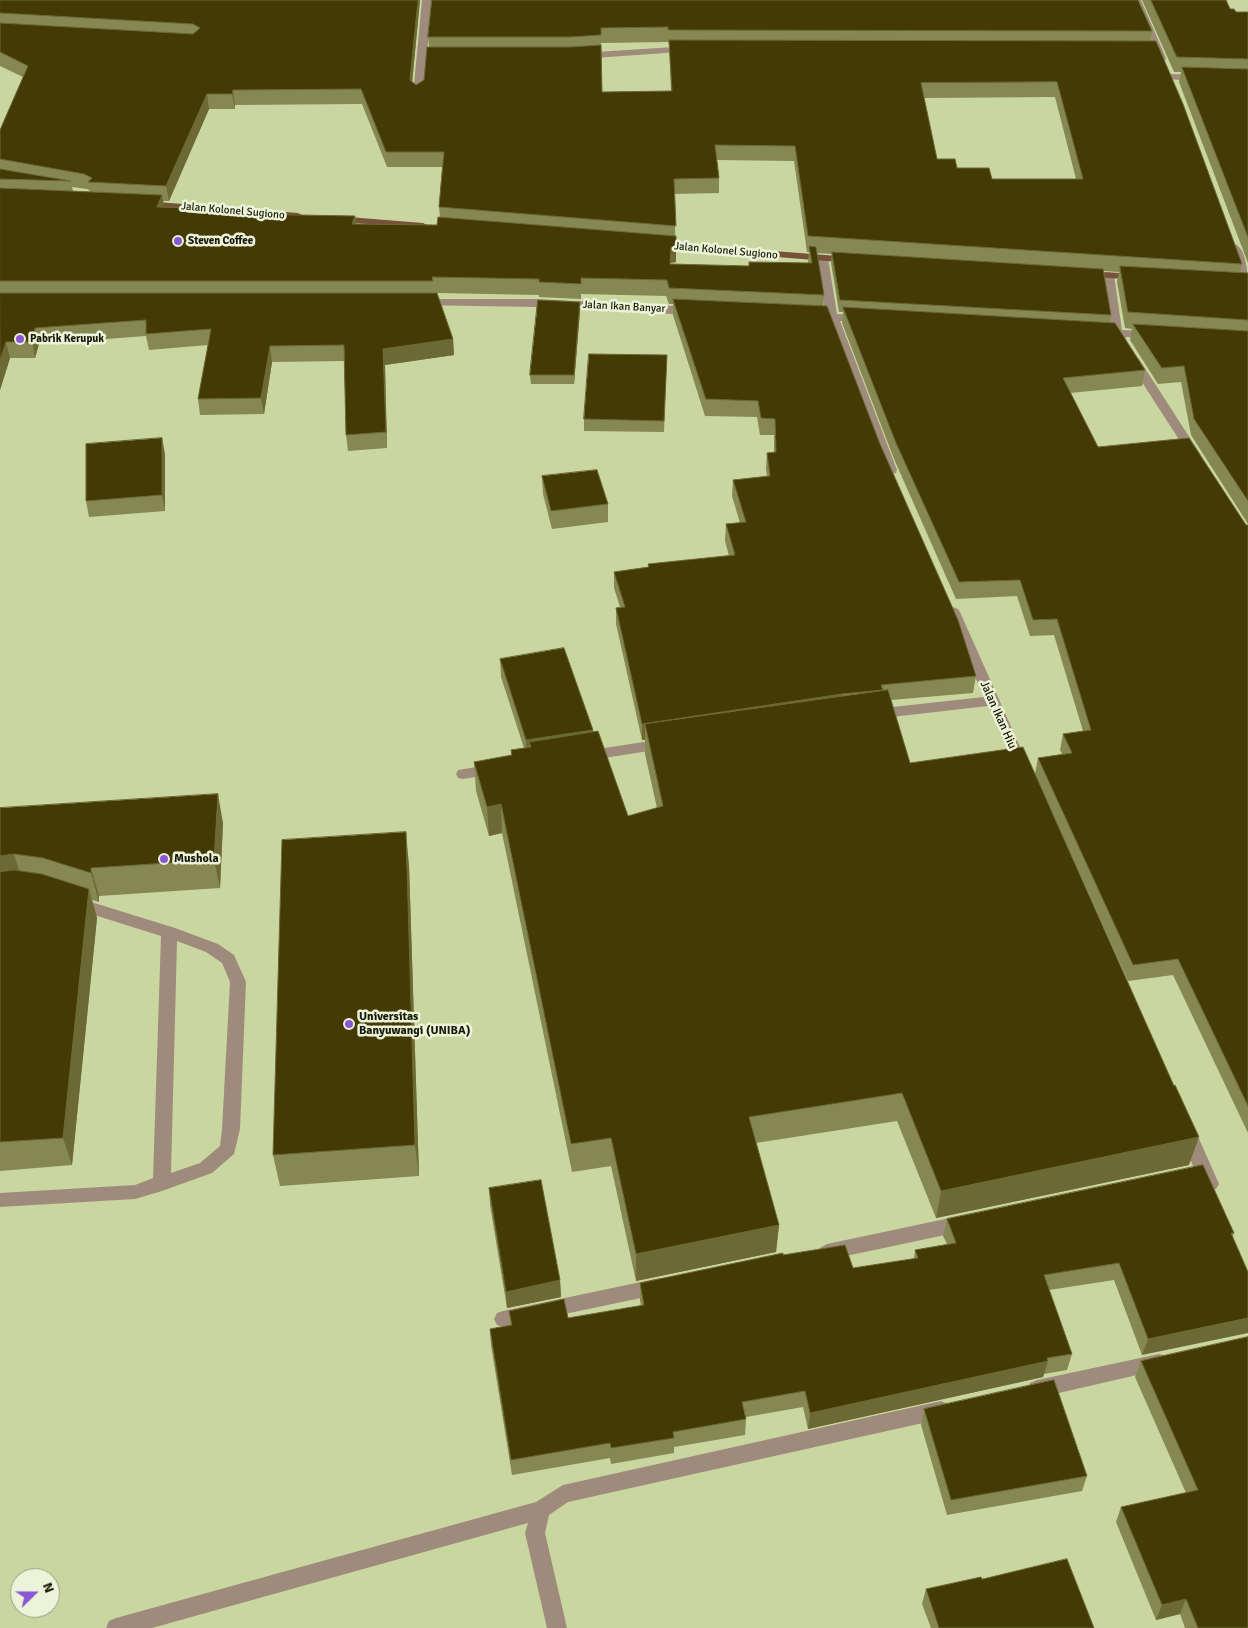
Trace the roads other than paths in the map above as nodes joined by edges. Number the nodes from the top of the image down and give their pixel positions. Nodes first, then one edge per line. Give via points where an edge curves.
1 (427, 0) edge
2 (1136, 0) edge
3 (697, 50) edge
4 (570, 57) edge
5 (1209, 78) edge
6 (418, 95) edge
7 (138, 203) edge
8 (434, 227) edge
9 (1231, 238) edge
10 (643, 244) edge
11 (822, 258) junction
12 (862, 260) edge
13 (1068, 273) edge
14 (1108, 275) junction
15 (1145, 278) edge
16 (1245, 284) edge
17 (405, 303) edge
18 (703, 311) edge
19 (802, 316) edge
20 (832, 317) junction
21 (871, 319) edge
22 (1087, 331) edge
23 (1116, 333) junction
24 (1164, 336) edge
25 (1201, 463) edge
26 (898, 486) edge
27 (949, 602) edge
28 (992, 701) junction
29 (860, 715) edge
30 (676, 742) edge
31 (570, 758) edge
32 (512, 767) edge
33 (463, 774) dead end
34 (1029, 782) edge
35 (58, 897) edge
36 (169, 932) junction
37 (1180, 1117) edge
38 (1204, 1171) junction
39 (1185, 1176) edge
40 (162, 1184) junction
41 (1216, 1199) edge
42 (0, 1200) edge
43 (980, 1220) edge
44 (814, 1254) edge
45 (678, 1282) edge
46 (503, 1319) dead end
47 (1180, 1357) edge
48 (1016, 1394) edge
49 (958, 1406) edge
50 (541, 1510) junction
51 (116, 1628) edge
52 (557, 1628) edge

1 - 6 street via 426,57
2 - 5 street via 1153,51 1171,81
3 - 4 street
7 - 8 main road, Jalan Kolonel Sugiono
9 - 16 street
10 - 11 main road, Jalan Kolonel Sugiono
11 - 12 main road, Jalan Kolonel Sugiono
11 - 20 street
13 - 14 main road
14 - 15 main road
14 - 23 street
17 - 18 street, Jalan Ikan Banyar via 535,303
19 - 20 street
20 - 21 street
20 - 26 street
22 - 23 street
23 - 24 street
23 - 25 street
27 - 28 street, Jalan Ikan Hiu
28 - 29 street
28 - 34 street, Jalan Ikan Hiu
30 - 31 street
32 - 33 street
35 - 36 street
36 - 40 street
36 - 40 street via 212,948 228,959 238,982 228,1148 206,1168
37 - 38 street
38 - 39 street
38 - 41 street
40 - 42 street via 135,1192
43 - 44 street
45 - 46 street
47 - 48 street
49 - 50 street via 563,1494
50 - 51 street
50 - 52 street via 535,1533

